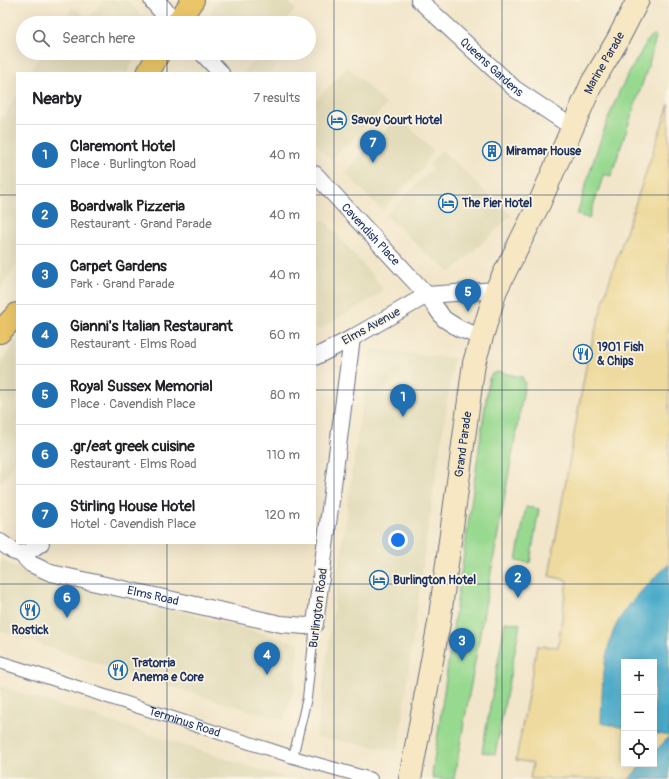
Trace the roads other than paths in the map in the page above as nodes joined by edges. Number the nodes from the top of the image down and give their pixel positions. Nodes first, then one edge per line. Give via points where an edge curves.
1 (154, 0) edge
2 (193, 0) edge
3 (419, 0) edge
4 (638, 0) edge
5 (168, 16) edge
6 (182, 16) edge
7 (155, 60) edge
8 (209, 60) edge
9 (149, 72) edge
10 (220, 72) edge
11 (572, 127) junction
12 (316, 175) edge
13 (496, 290) junction
14 (427, 295) junction
15 (16, 315) edge
16 (0, 332) edge
17 (482, 337) junction
18 (352, 338) junction
19 (316, 356) edge
20 (0, 542) edge
21 (40, 544) edge
22 (21, 554) junction
23 (315, 624) junction
24 (0, 662) edge
25 (293, 757) junction
26 (370, 779) edge
27 (410, 779) edge

1 - 5 street
2 - 6 main road
3 - 11 street, Queens Gardens via 515,89
4 - 11 main road, Marine Parade via 592,83
7 - 9 main road
8 - 10 street
11 - 13 main road, Grand Parade
12 - 14 street, Cavendish Place
13 - 14 street
13 - 17 main road, Grand Parade
14 - 17 street, Cavendish Place via 444,319 460,329
14 - 18 street, Elms Avenue
15 - 16 main road
17 - 27 main road, Grand Parade via 474,363 438,623
18 - 19 street, Elms Avenue
18 - 23 street, Burlington Road via 324,531
20 - 22 street, Elms Road
21 - 22 street
22 - 23 street, Elms Road via 31,564 51,573 281,624
23 - 25 lane, Burlington Road via 307,698
24 - 25 street, Terminus Road
25 - 26 street, Terminus Road

